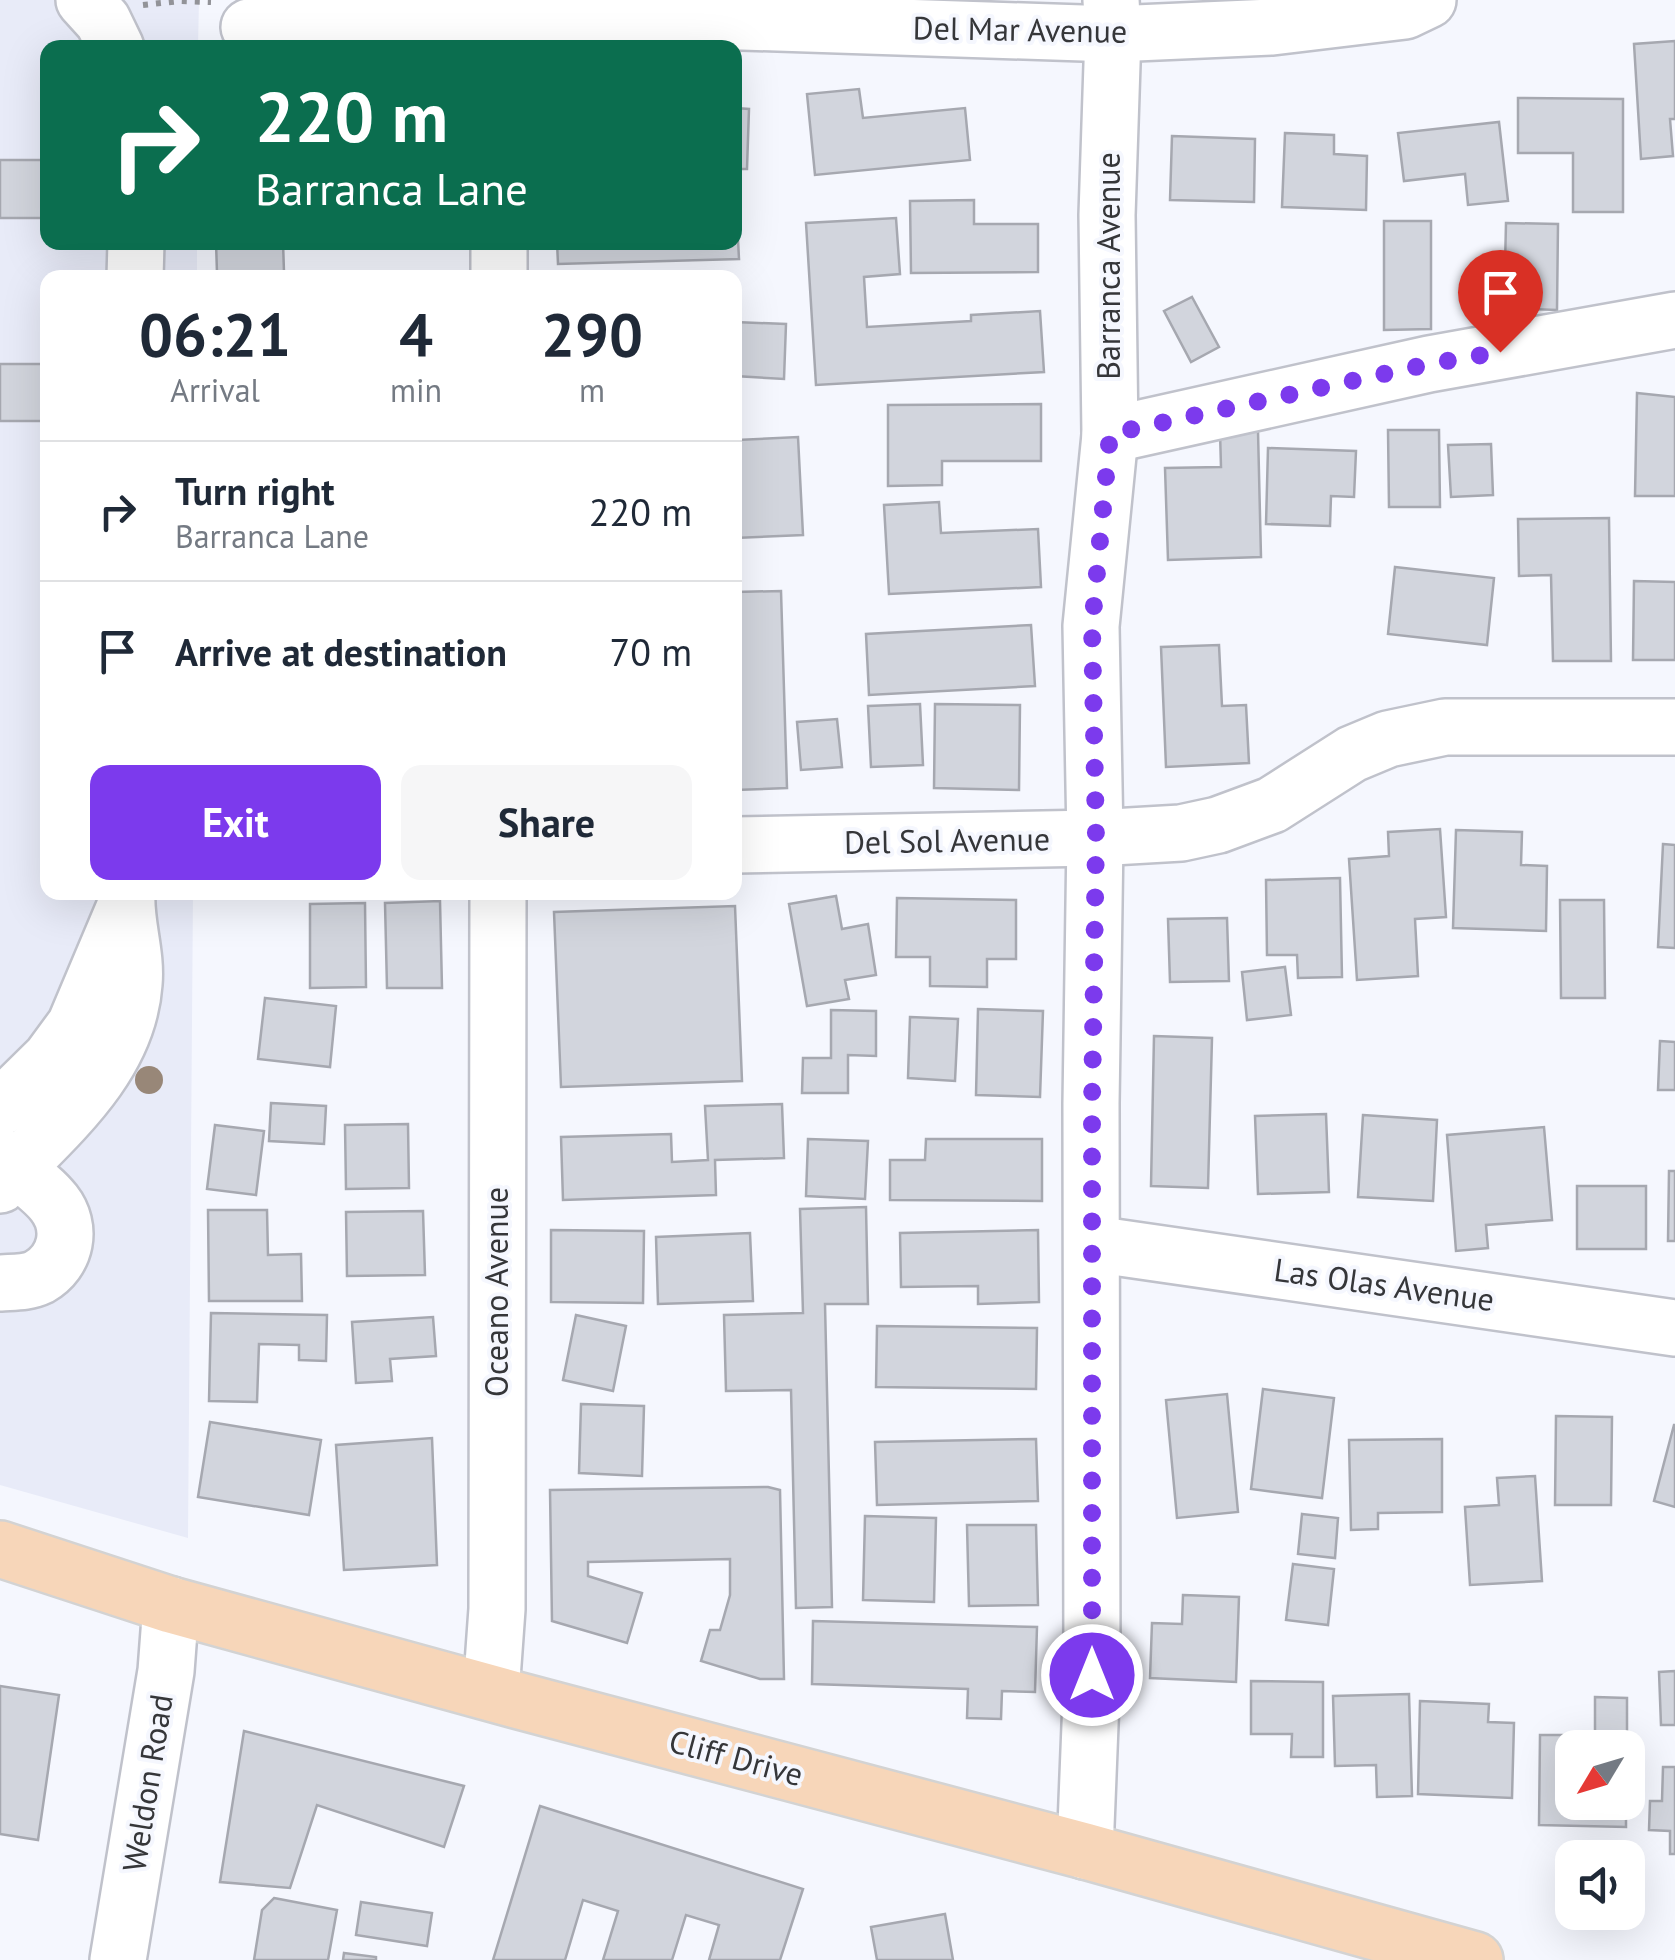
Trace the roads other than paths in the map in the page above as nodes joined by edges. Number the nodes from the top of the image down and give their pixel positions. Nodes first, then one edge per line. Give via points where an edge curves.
1 (1428, 0) edge
2 (1112, 17) edge
3 (499, 21) edge
4 (248, 27) road end
5 (1675, 320) edge
6 (1110, 434) junction
7 (1675, 727) edge
8 (1096, 838) junction
9 (742, 845) edge
10 (126, 900) edge
11 (498, 900) edge
12 (0, 1108) edge
13 (5, 1170) edge
14 (1093, 1244) junction
15 (0, 1283) edge
16 (1675, 1328) edge
17 (0, 1549) edge
18 (171, 1605) junction
19 (491, 1692) junction
20 (1084, 1851) junction
21 (118, 1960) edge
22 (1475, 1960) edge

1 - 2 street, Del Mar Avenue via 1405,11 1272,27
2 - 3 street, Del Mar Avenue
2 - 6 street, Barranca Avenue
3 - 4 street, Del Mar Avenue
5 - 6 street via 1429,364
6 - 8 street, Barranca Avenue via 1092,626
7 - 8 street, Del Sol Avenue via 1445,727 1352,754 1272,805 1218,826
8 - 9 street, Del Sol Avenue
8 - 14 street, Barranca Avenue
10 - 12 street via 75,1025
10 - 13 street via 135,980 124,1028 70,1113
11 - 19 street, Oceano Avenue via 497,1609
13 - 15 street via 52,1201 66,1233 59,1257 40,1276
14 - 16 street, Las Olas Avenue
14 - 20 street, Barranca Avenue via 1092,1675
17 - 18 main road, Cliff Drive
18 - 19 main road, Cliff Drive
18 - 21 street, Weldon Road
19 - 20 main road, Cliff Drive
20 - 22 main road, Cliff Drive

